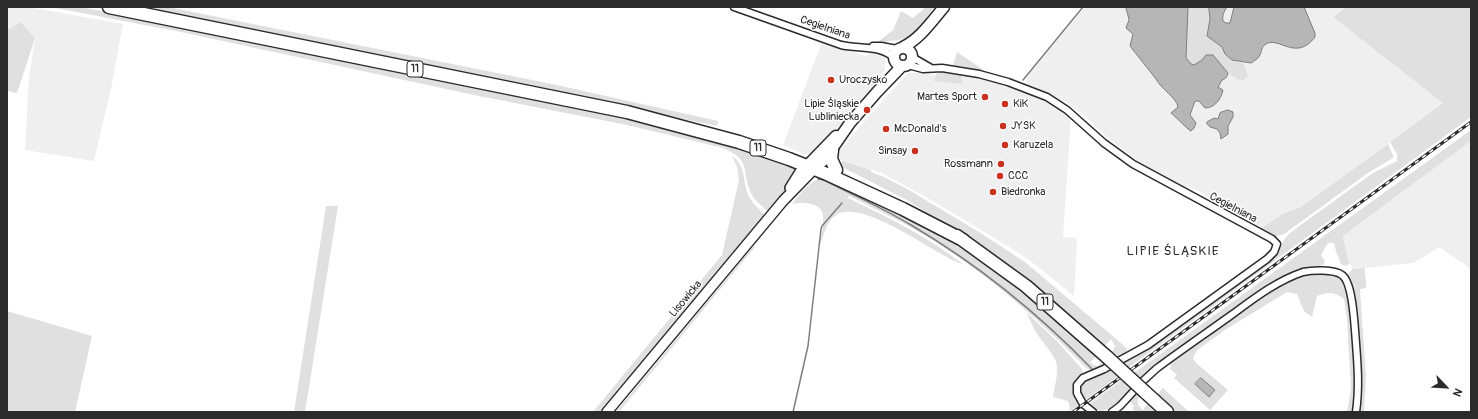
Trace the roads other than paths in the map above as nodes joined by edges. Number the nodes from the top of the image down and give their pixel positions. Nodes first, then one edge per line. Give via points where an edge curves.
1 (109, 7) edge
2 (734, 7) edge
3 (944, 7) edge
4 (903, 57) junction
5 (850, 123) junction
6 (832, 150) junction
7 (814, 165) junction
8 (836, 170) junction
9 (963, 240) junction
10 (607, 412) edge
11 (1092, 412) edge
12 (1112, 412) edge
13 (1167, 412) edge
14 (1356, 412) edge

1 - 7 highway, 11 via 627,112
2 - 4 street, Cegielniana via 841,45 852,48 876,46
3 - 4 main road, Lisowicka
4 - 5 main road, Lisowicka
4 - 11 street, Cegielniana via 923,69 946,69 984,76 1047,97 1067,110 1104,143 1133,164 1277,244 1267,259 1148,345 1082,378 1077,385 1077,392 1083,404
5 - 6 main road, Lisowicka
5 - 7 main road, Lisowicka via 831,140
6 - 7 main road, Lisowicka
6 - 8 highway via 831,159
7 - 8 highway, 11
7 - 9 highway, 11
7 - 10 main road, Lisowicka via 799,174 783,201
8 - 9 highway, 11 via 908,205
9 - 13 highway, 11, bridge via 1026,286
12 - 14 street via 1156,369 1253,300 1296,275 1316,270 1342,275 1351,296 1359,375

